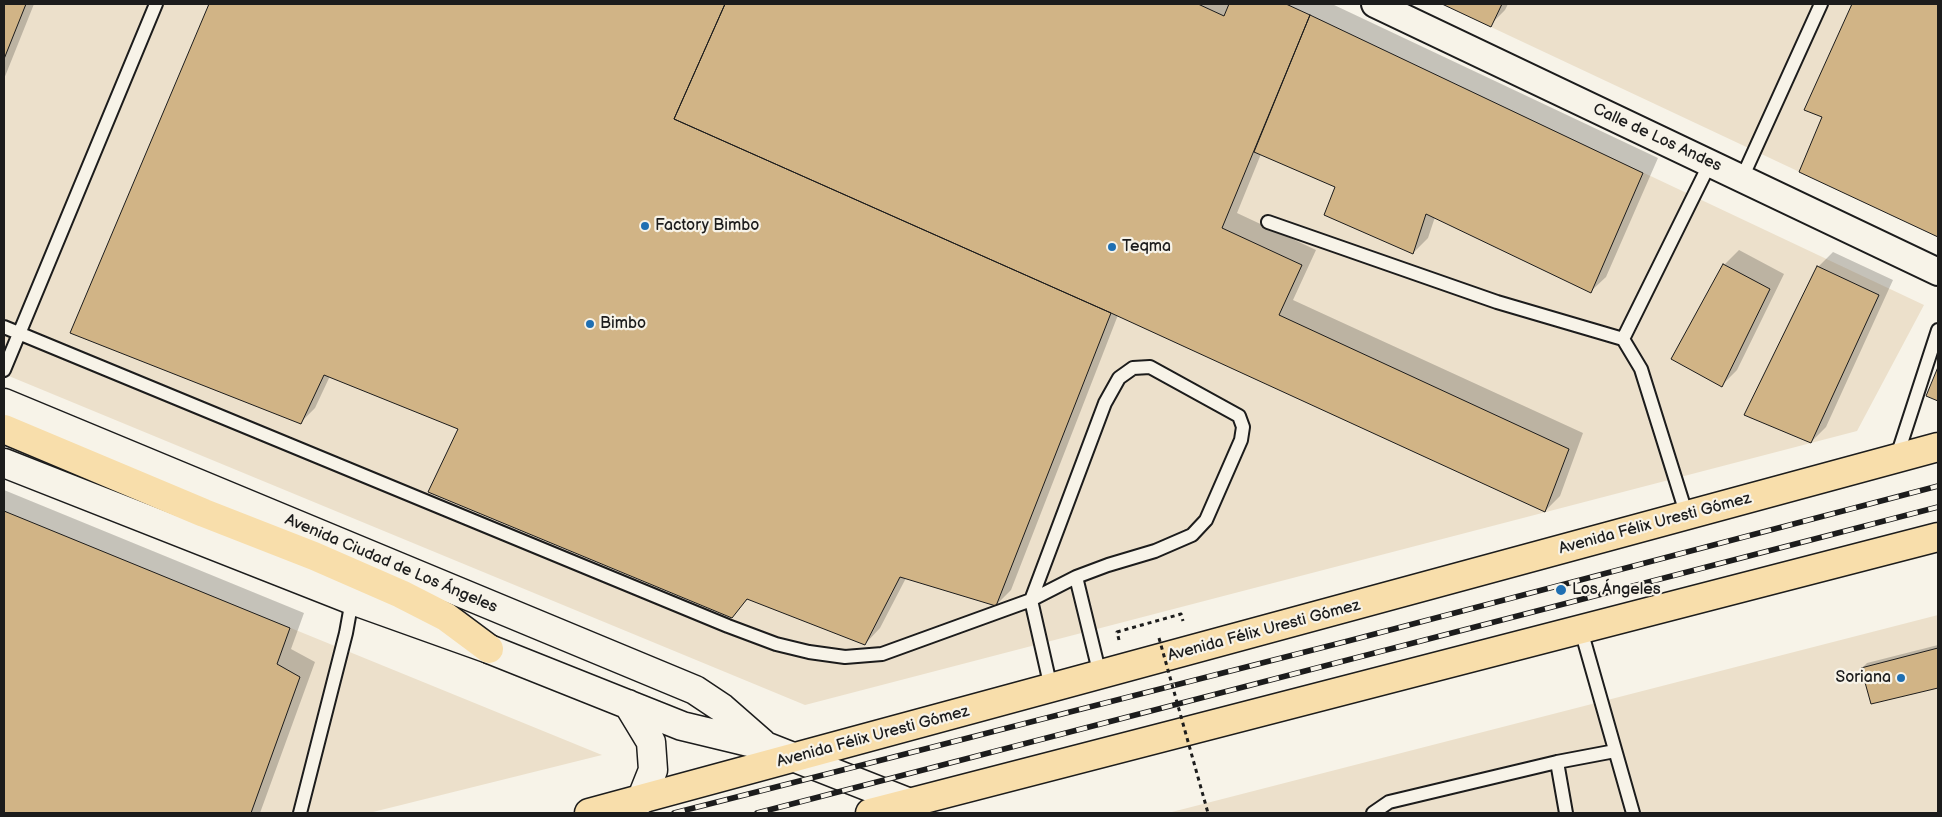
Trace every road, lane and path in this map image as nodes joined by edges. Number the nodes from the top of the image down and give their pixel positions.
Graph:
1 (156, 4) edge
2 (1375, 4) edge
3 (1821, 4) edge
4 (1710, 163) junction
5 (1742, 178) junction
6 (1268, 222) dead end
7 (1938, 272) edge
8 (4, 327) edge
9 (1938, 330) edge
10 (18, 333) junction
11 (1623, 339) junction
12 (4, 370) edge
13 (4, 403) edge
14 (4, 429) edge
15 (1938, 447) edge
16 (1896, 459) junction
17 (4, 463) edge
18 (1687, 516) junction
19 (1938, 537) edge
20 (1076, 577) junction
21 (352, 600) junction
22 (1031, 600) junction
23 (1581, 630) junction
24 (1159, 638) dead end
25 (489, 648) junction
26 (1100, 675) junction
27 (1052, 688) junction
28 (628, 704) junction
29 (766, 746) junction
30 (1615, 751) junction
31 (796, 758) junction
32 (1557, 762) junction
33 (642, 800) junction
34 (910, 804) junction
35 (300, 813) edge
36 (589, 813) edge
37 (870, 813) edge
38 (1208, 813) edge
39 (1372, 813) edge
40 (1566, 813) edge
41 (1632, 813) edge

1 - 10 lane
2 - 4 street, Calle de Los Andes
3 - 5 lane
4 - 5 street, Calle de Los Andes
4 - 11 lane
5 - 7 street, Calle de Los Andes
6 - 11 lane
8 - 10 lane
9 - 16 lane
10 - 12 lane
10 - 22 lane
11 - 18 lane
13 - 29 main road, Avenida Ciudad de Los Ángeles
14 - 25 main road
15 - 16 main road, Avenida Félix Uresti Gómez
16 - 18 main road, Avenida Félix Uresti Gómez
17 - 21 main road, Avenida Ciudad de Los Ángeles
18 - 26 main road, Avenida Félix Uresti Gómez
19 - 23 main road
20 - 22 lane
20 - 22 lane
20 - 26 lane
21 - 25 main road, Avenida Ciudad de Los Ángeles
21 - 35 lane
22 - 27 lane
23 - 30 lane
23 - 34 main road
24 - 38 path, bridge
25 - 28 main road, Avenida Ciudad de Los Ángeles
26 - 27 main road, Avenida Félix Uresti Gómez
27 - 31 main road, Avenida Félix Uresti Gómez
28 - 29 main road, Avenida Ciudad de Los Ángeles
28 - 33 main road
29 - 31 main road, Avenida Ciudad de Los Ángeles
30 - 32 lane
30 - 41 lane
31 - 33 main road, Avenida Félix Uresti Gómez
31 - 34 main road, Avenida Ciudad de Los Ángeles
32 - 39 lane
32 - 40 lane
33 - 36 main road, Avenida Félix Uresti Gómez
34 - 37 main road

